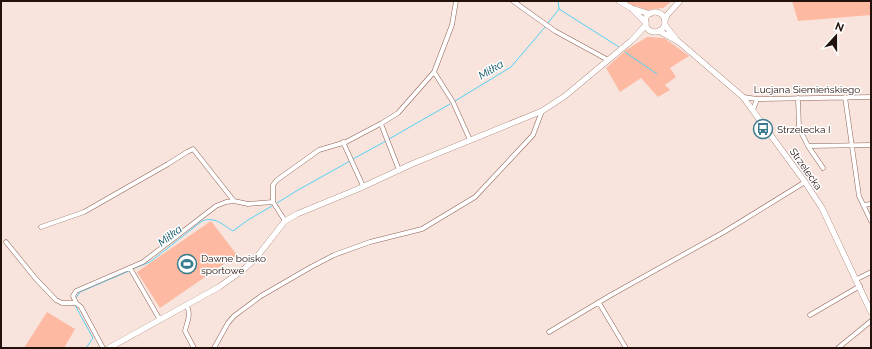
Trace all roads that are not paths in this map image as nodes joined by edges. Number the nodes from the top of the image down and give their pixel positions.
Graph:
1 (456, 1) edge
2 (513, 1) edge
3 (619, 1) edge
4 (679, 2) edge
5 (631, 8) junction
6 (650, 14) junction
7 (660, 14) junction
8 (665, 23) junction
9 (646, 24) junction
10 (651, 31) junction
11 (659, 31) junction
12 (631, 41) junction
13 (679, 42) junction
14 (608, 60) junction
15 (434, 72) junction
16 (743, 97) junction
17 (845, 97) junction
18 (871, 97) edge
19 (798, 98) junction
20 (757, 99) junction
21 (753, 110) junction
22 (542, 111) junction
23 (381, 124) junction
24 (470, 140) junction
25 (343, 142) junction
26 (851, 145) junction
27 (871, 145) edge
28 (808, 146) junction
29 (823, 168) dead end
30 (399, 170) junction
31 (805, 182) junction
32 (363, 186) junction
33 (234, 202) junction
34 (273, 202) junction
35 (871, 204) edge
36 (863, 205) junction
37 (286, 221) junction
38 (871, 221) edge
39 (41, 227) dead end
40 (6, 242) dead end
41 (131, 269) junction
42 (871, 272) edge
43 (857, 279) junction
44 (860, 286) junction
45 (76, 303) junction
46 (599, 303) junction
47 (186, 305) junction
48 (871, 312) edge
49 (810, 315) dead end
50 (160, 320) junction
51 (871, 321) edge
52 (549, 332) dead end
53 (103, 348) edge
54 (109, 348) edge
55 (194, 348) edge
56 (214, 348) edge
57 (626, 348) edge
58 (838, 348) edge

1 - 15 street
2 - 14 street
3 - 5 street
4 - 7 street
4 - 8 street
5 - 6 street
5 - 9 street
6 - 7 street
6 - 9 street
7 - 8 street
8 - 11 street
8 - 13 street, Strzelecka
9 - 10 street
9 - 12 street
10 - 11 street
10 - 12 street
11 - 13 street, Strzelecka
12 - 14 street
13 - 16 street, Strzelecka
14 - 22 street
15 - 23 street
15 - 24 street
16 - 20 street, Lucjana Siemieńskiego
16 - 21 street, Strzelecka
17 - 18 street, Lucjana Siemieńskiego
17 - 19 street, Lucjana Siemieńskiego
17 - 26 street
19 - 20 street, Lucjana Siemieńskiego
19 - 28 street
20 - 21 street
21 - 31 street, Strzelecka
22 - 24 street
22 - 56 street
23 - 25 street
23 - 30 street
24 - 30 street
25 - 32 street
25 - 34 street
26 - 27 street
26 - 28 street
26 - 36 street
28 - 29 street
30 - 32 street
31 - 43 street, Strzelecka
31 - 46 street
32 - 37 street
33 - 34 street
33 - 39 street
33 - 41 street
34 - 37 street
35 - 36 street
36 - 38 street
37 - 47 street
40 - 45 street
41 - 45 street
41 - 50 street
42 - 43 street
43 - 44 street, Strzelecka
44 - 48 street, Strzelecka
44 - 49 street
45 - 53 street
46 - 52 street
46 - 57 street
47 - 50 street
47 - 55 street
50 - 54 street
51 - 58 street

